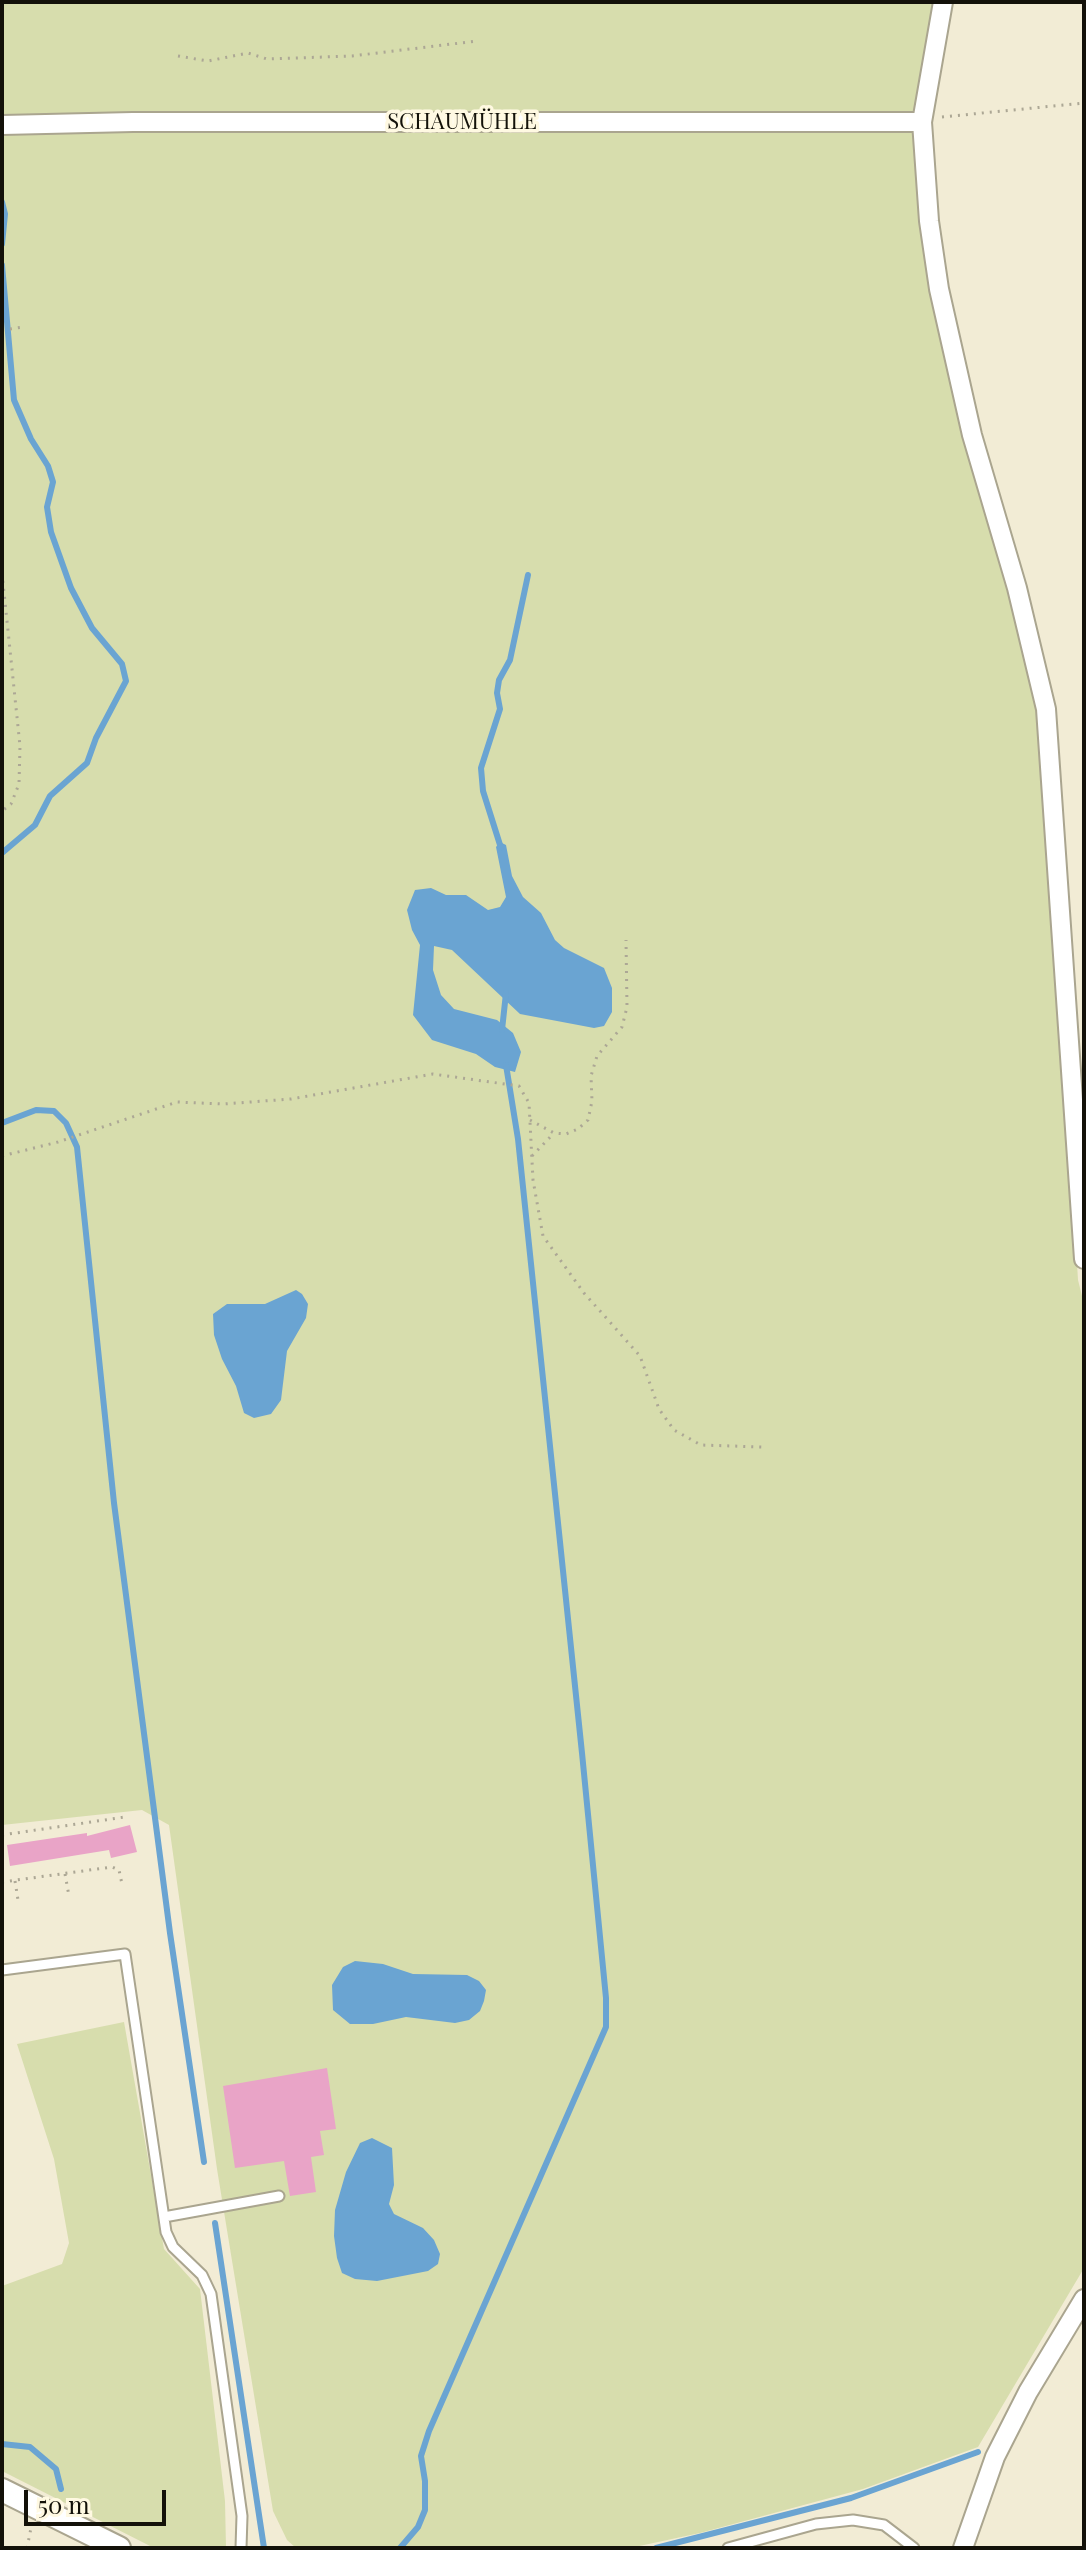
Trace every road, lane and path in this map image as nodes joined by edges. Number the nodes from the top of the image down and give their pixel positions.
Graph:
1 (943, 2) edge
2 (477, 41) dead end
3 (178, 56) dead end
4 (1084, 103) edge
5 (922, 122) junction
6 (2, 125) edge
7 (24, 327) dead end
8 (2, 330) edge
9 (2, 573) edge
10 (2, 811) edge
11 (626, 940) dead end
12 (530, 1120) junction
13 (554, 1133) junction
14 (2, 1156) edge
15 (532, 1156) junction
16 (1084, 1259) edge
17 (762, 1447) dead end
18 (125, 1817) dead end
19 (2, 1835) edge
20 (65, 1874) junction
21 (15, 1881) junction
22 (2, 1882) edge
23 (122, 1884) dead end
24 (69, 1896) dead end
25 (18, 1900) dead end
26 (2, 1970) edge
27 (279, 2196) dead end
28 (164, 2217) junction
29 (1084, 2299) edge
30 (2, 2490) edge
31 (31, 2528) dead end
32 (27, 2548) edge
33 (119, 2548) edge
34 (241, 2548) edge
35 (728, 2548) edge
36 (914, 2548) edge
37 (963, 2548) edge

1 - 5 street
2 - 3 path
4 - 5 path
5 - 6 street, SCHAUMÜHLE
5 - 16 street
7 - 8 path
9 - 10 path
11 - 13 path
12 - 13 path
12 - 14 path
12 - 15 path
13 - 15 path
15 - 17 path
18 - 19 path
20 - 21 path
20 - 23 path
20 - 24 path
21 - 22 path
21 - 25 path
26 - 28 lane
27 - 28 lane
28 - 34 lane
29 - 37 street
30 - 33 street
31 - 32 path
35 - 36 lane

